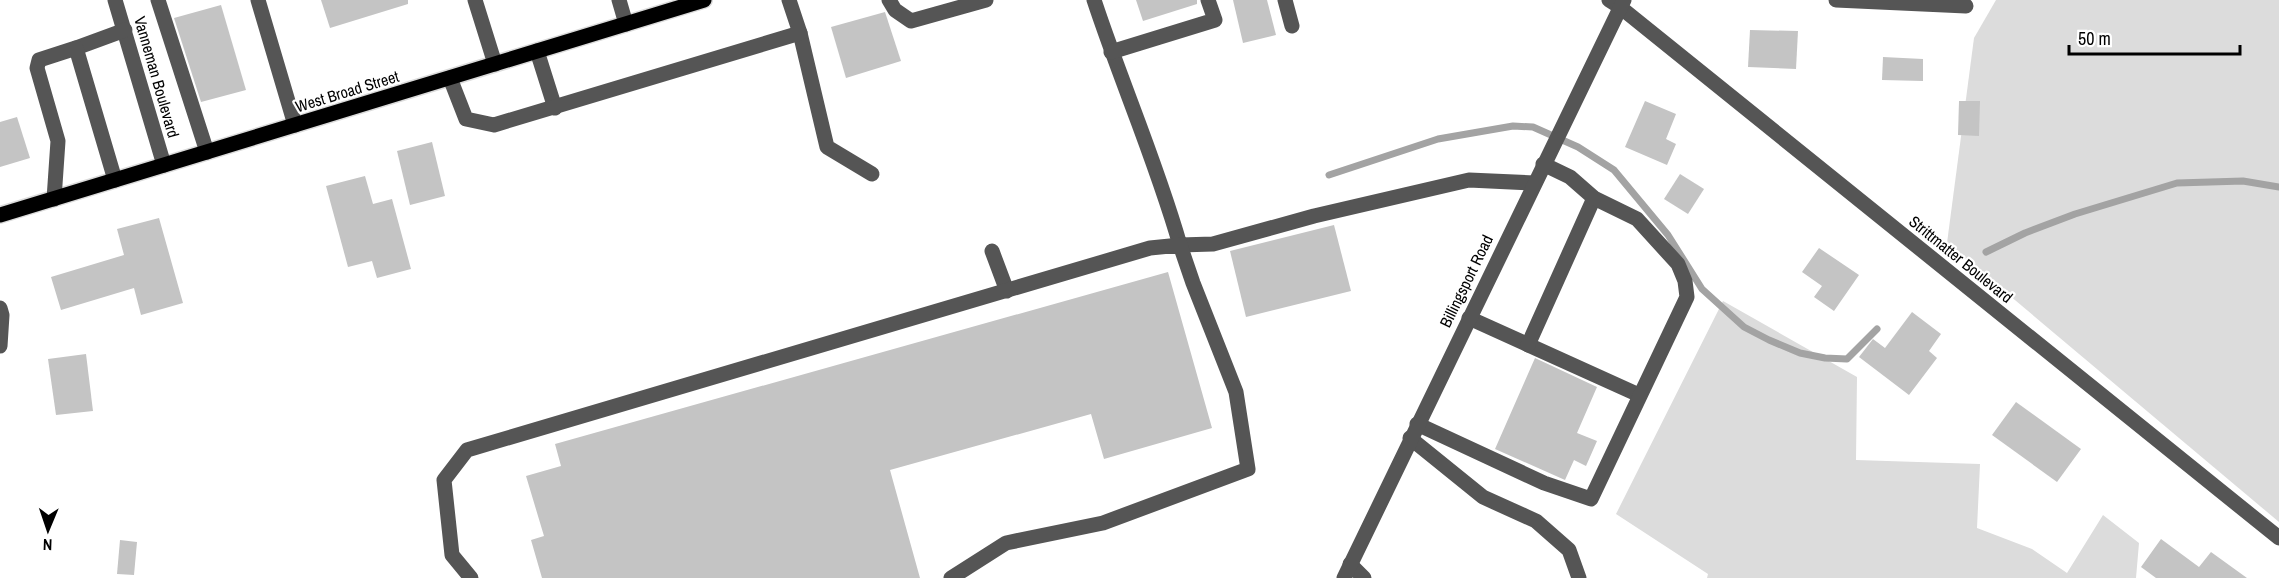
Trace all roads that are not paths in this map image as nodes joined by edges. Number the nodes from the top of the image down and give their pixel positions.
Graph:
1 (116, 0) edge
2 (158, 0) edge
3 (258, 0) edge
4 (475, 0) edge
5 (619, 0) edge
6 (704, 0) edge
7 (789, 0) edge
8 (889, 0) edge
9 (986, 0) edge
10 (1094, 0) edge
11 (1208, 0) edge
12 (1285, 0) edge
13 (1836, 0) edge
14 (1618, 2) edge
15 (1966, 6) dead end
16 (626, 24) junction
17 (1292, 26) dead end
18 (125, 30) junction
19 (800, 33) junction
20 (76, 48) junction
21 (537, 51) junction
22 (1111, 52) junction
23 (495, 64) junction
24 (450, 78) junction
25 (555, 108) junction
26 (295, 125) junction
27 (207, 152) junction
28 (1546, 157) junction
29 (164, 165) junction
30 (872, 174) dead end
31 (115, 180) junction
32 (1534, 183) junction
33 (1594, 198) junction
34 (54, 199) junction
35 (0, 215) edge
36 (1180, 245) junction
37 (992, 251) dead end
38 (1006, 291) junction
39 (0, 308) edge
40 (1469, 318) junction
41 (1528, 345) junction
42 (0, 346) edge
43 (1639, 395) junction
44 (1417, 424) junction
45 (1410, 438) junction
46 (2279, 538) edge
47 (1350, 564) junction
48 (471, 578) edge
49 (951, 578) edge
50 (1344, 578) edge
51 (1364, 578) edge
52 (1579, 578) edge

1 - 18 street, Vanneman Boulevard
2 - 27 street
3 - 26 street
4 - 23 street
5 - 16 street
6 - 16 main road, West Broad Street
7 - 19 street
8 - 9 street
10 - 22 street
11 - 22 street
12 - 17 street
13 - 15 street
14 - 28 street, Billingsport Road
14 - 46 street, Strittmatter Boulevard
16 - 21 main road, West Broad Street
18 - 20 street
18 - 29 street, Vanneman Boulevard
19 - 25 street
19 - 30 street
20 - 31 street
20 - 34 street
21 - 23 main road, West Broad Street
21 - 25 street
22 - 36 street
23 - 24 main road, West Broad Street
24 - 25 street
24 - 26 main road, West Broad Street
26 - 27 main road, West Broad Street
27 - 29 main road, West Broad Street
28 - 32 street, Billingsport Road
28 - 33 street
29 - 31 main road, West Broad Street
31 - 34 main road, West Broad Street
32 - 36 street
32 - 40 street, Billingsport Road
33 - 41 street
33 - 43 street
34 - 35 main road, West Broad Street
36 - 38 street
36 - 49 street
37 - 38 street
38 - 48 street
39 - 42 street
40 - 41 street
40 - 44 street, Billingsport Road
41 - 43 street
43 - 44 street
44 - 45 street, Billingsport Road
45 - 47 street, Billingsport Road
45 - 52 street
47 - 50 street, Billingsport Road
47 - 51 street

